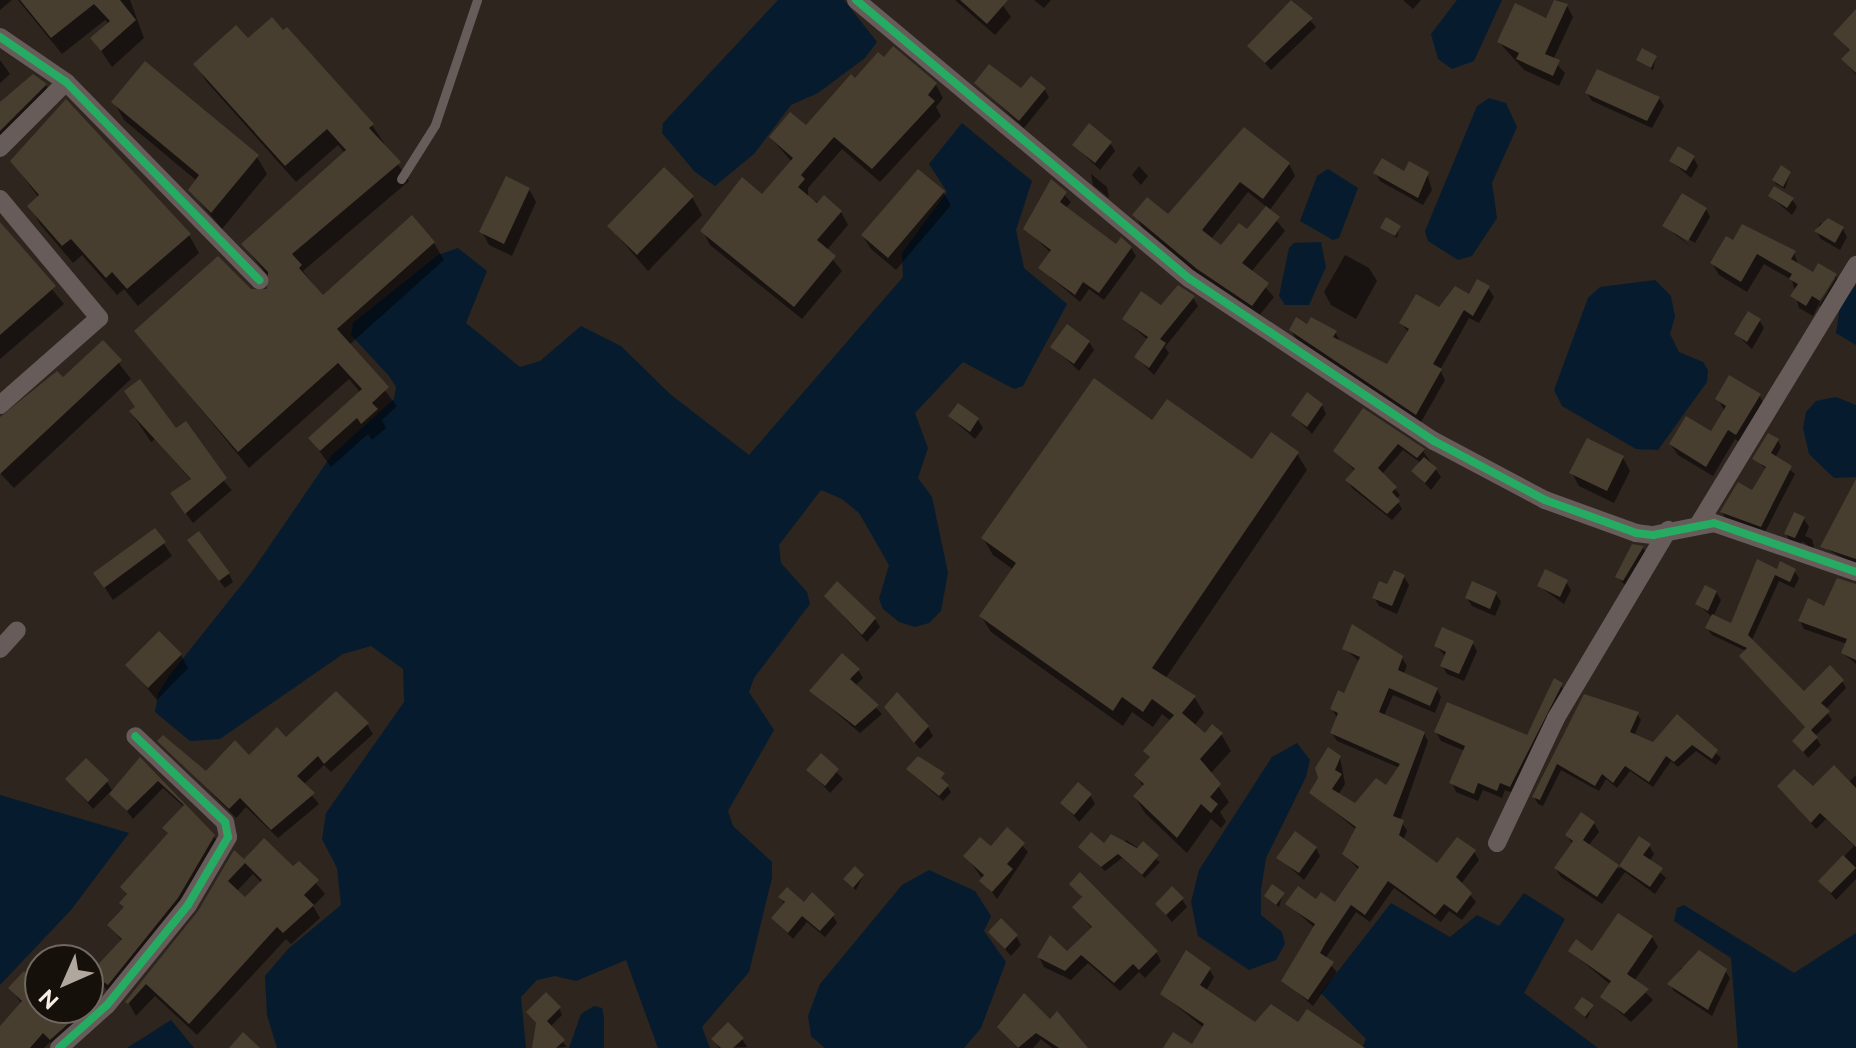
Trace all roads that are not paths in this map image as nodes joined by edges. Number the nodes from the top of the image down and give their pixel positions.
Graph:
1 (477, 0) edge
2 (856, 0) edge
3 (0, 37) edge
4 (66, 82) junction
5 (0, 148) edge
6 (401, 179) dead end
7 (0, 199) edge
8 (1856, 265) edge
9 (259, 280) dead end
10 (0, 405) edge
11 (1700, 522) junction
12 (1668, 530) junction
13 (1856, 572) edge
14 (17, 630) dead end
15 (0, 649) edge
16 (135, 736) dead end
17 (1497, 843) dead end
18 (59, 1048) edge

1 - 6 lane
2 - 12 street
3 - 4 street
4 - 5 street
4 - 9 street
7 - 10 street
8 - 11 street
11 - 12 street
11 - 13 street
12 - 17 street
14 - 15 street
16 - 18 street

